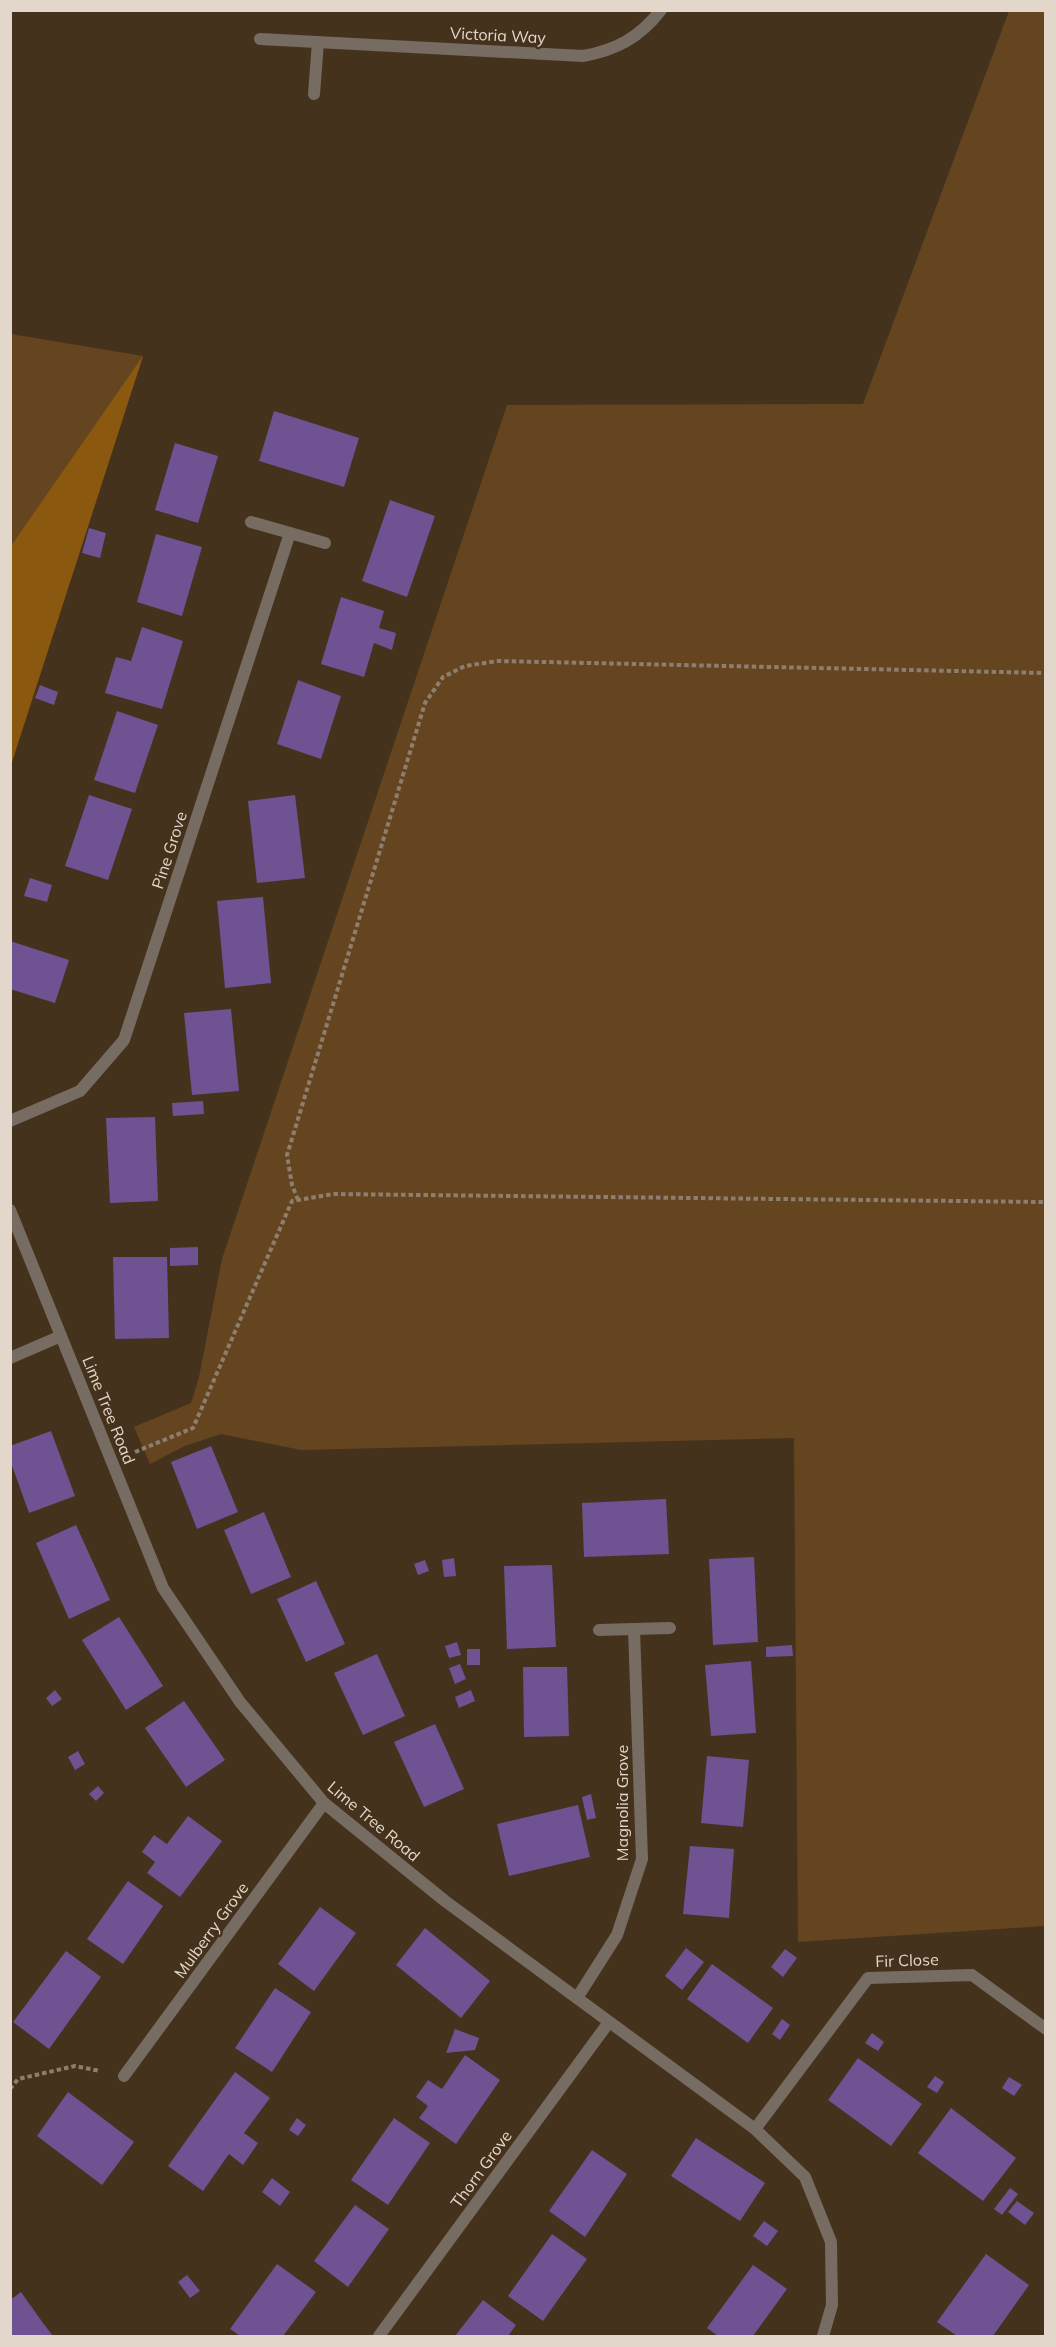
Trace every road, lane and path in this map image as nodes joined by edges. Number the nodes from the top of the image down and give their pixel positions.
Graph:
1 (661, 10) edge
2 (260, 39) dead end
3 (318, 42) junction
4 (314, 94) dead end
5 (251, 522) dead end
6 (290, 533) junction
7 (325, 543) dead end
8 (1046, 673) edge
9 (10, 1121) edge
10 (298, 1200) junction
11 (1046, 1202) edge
12 (10, 1210) edge
13 (61, 1336) junction
14 (10, 1358) edge
15 (112, 1461) junction
16 (670, 1628) dead end
17 (634, 1629) junction
18 (599, 1630) dead end
19 (324, 1803) junction
20 (577, 1998) junction
21 (609, 2022) junction
22 (1046, 2029) edge
23 (124, 2076) joint
24 (10, 2088) edge
25 (755, 2129) junction
26 (379, 2337) edge
27 (823, 2337) edge

1 - 3 street, Victoria Way
2 - 3 street, Victoria Way
3 - 4 street
5 - 6 street
6 - 7 street
6 - 9 street, Pine Grove
8 - 10 path
10 - 11 path
10 - 15 path
12 - 13 street, Lime Tree Road
13 - 14 street
13 - 15 street, Lime Tree Road
15 - 19 street, Lime Tree Road
16 - 17 street
17 - 18 street
17 - 20 street, Magnolia Grove
19 - 20 street, Lime Tree Road
19 - 23 street, Mulberry Grove
20 - 21 street, Lime Tree Road
21 - 25 street, Lime Tree Road
21 - 26 street, Thorn Grove
22 - 25 street, Fir Close
23 - 24 path
25 - 27 street, Lime Tree Road

